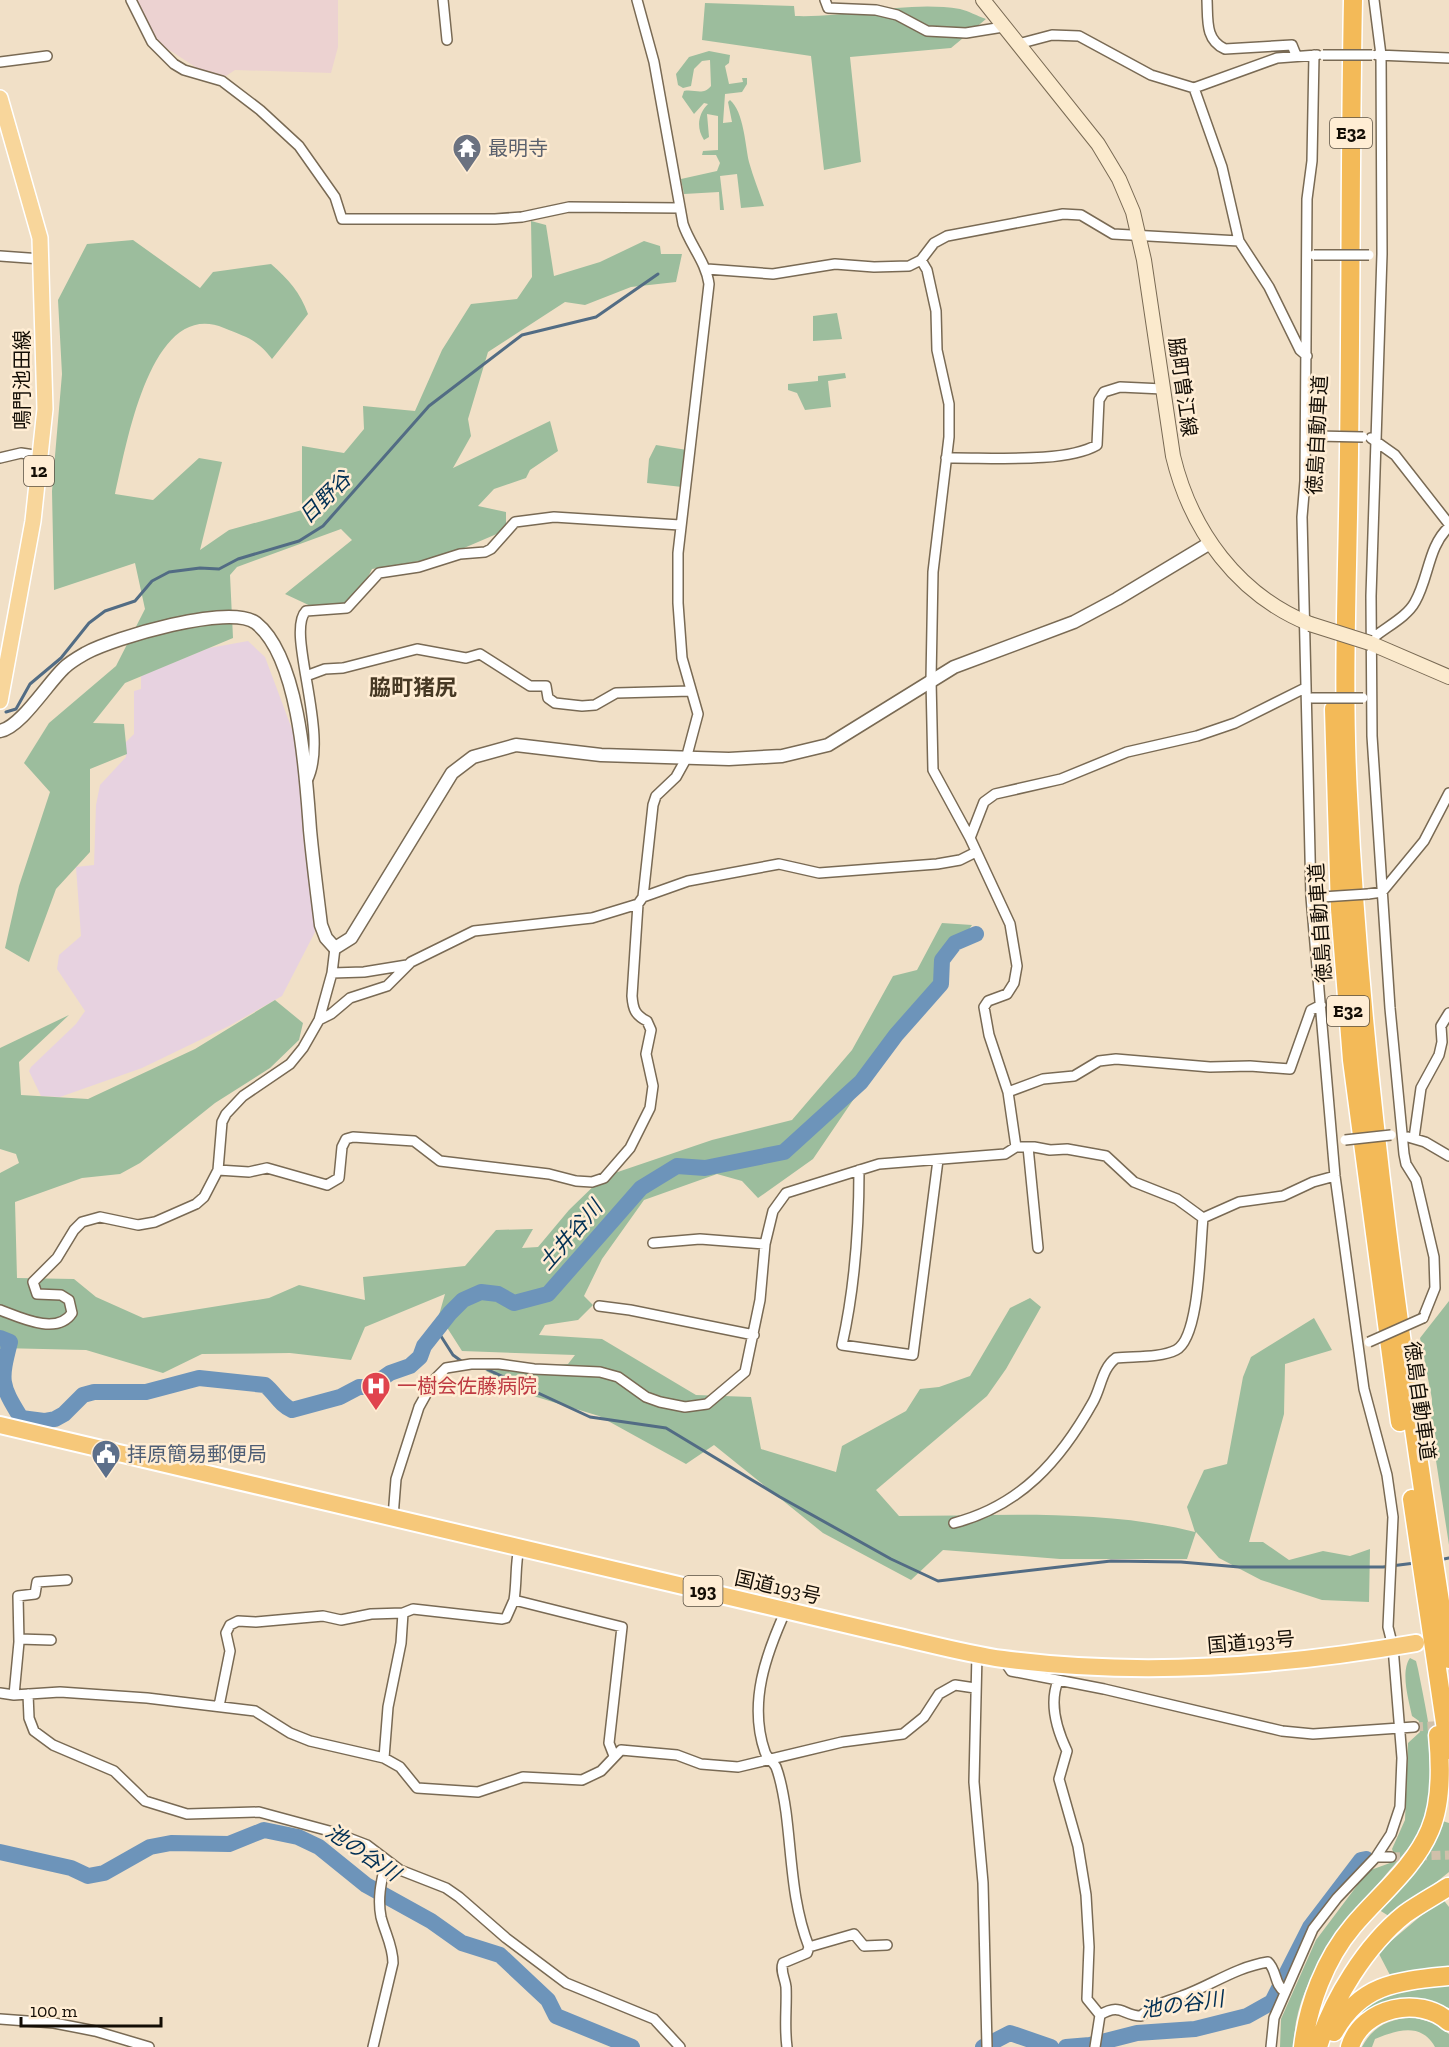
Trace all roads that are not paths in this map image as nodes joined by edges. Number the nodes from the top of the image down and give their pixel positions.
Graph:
1 (130, 0) edge
2 (443, 0) edge
3 (637, 0) edge
4 (825, 0) edge
5 (983, 0) edge
6 (1207, 0) edge
7 (1353, 0) edge
8 (1374, 0) edge
9 (1003, 27) junction
10 (447, 40) dead end
11 (1018, 44) junction
12 (1296, 55) junction
13 (1318, 55) junction
14 (1376, 55) junction
15 (47, 56) dead end
16 (1449, 58) edge
17 (0, 62) edge
18 (1194, 88) junction
19 (0, 98) edge
20 (680, 208) junction
21 (1140, 235) junction
22 (1239, 241) junction
23 (1382, 254) junction
24 (1311, 255) junction
25 (0, 256) edge
26 (42, 259) junction
27 (921, 260) junction
28 (1349, 266) junction
29 (707, 269) junction
30 (1307, 356) junction
31 (1163, 389) junction
32 (1304, 437) junction
33 (1375, 438) junction
34 (41, 456) junction
35 (0, 458) edge
36 (946, 458) junction
37 (680, 525) junction
38 (1449, 525) edge
39 (1210, 543) junction
40 (1307, 622) junction
41 (1372, 642) junction
42 (306, 676) junction
43 (1449, 677) edge
44 (931, 680) junction
45 (1305, 688) junction
46 (691, 691) junction
47 (1368, 697) junction
48 (1309, 699) junction
49 (0, 701) edge
50 (0, 731) edge
51 (686, 759) junction
52 (307, 781) junction
53 (1449, 793) edge
54 (970, 838) junction
55 (976, 852) junction
56 (1382, 892) junction
57 (1311, 897) junction
58 (641, 900) junction
59 (335, 948) junction
60 (407, 965) junction
61 (332, 973) junction
62 (1321, 1005) junction
63 (1449, 1013) edge
64 (318, 1020) junction
65 (1008, 1092) junction
66 (1402, 1135) junction
67 (1414, 1138) junction
68 (1332, 1141) junction
69 (1016, 1147) junction
70 (1028, 1147) junction
71 (1449, 1156) edge
72 (938, 1160) junction
73 (218, 1170) junction
74 (859, 1170) junction
75 (1335, 1176) junction
76 (1203, 1218) junction
77 (653, 1243) dead end
78 (765, 1244) junction
79 (1038, 1248) dead end
80 (599, 1306) dead end
81 (0, 1310) edge
82 (754, 1335) junction
83 (1358, 1346) junction
84 (0, 1425) edge
85 (1419, 1464) junction
86 (393, 1517) junction
87 (954, 1523) dead end
88 (519, 1548) junction
89 (1422, 1573) junction
90 (67, 1580) dead end
91 (1449, 1599) edge
92 (514, 1600) junction
93 (786, 1610) junction
94 (403, 1613) junction
95 (19, 1639) junction
96 (51, 1640) dead end
97 (1416, 1643) dead end
98 (1393, 1647) junction
99 (977, 1654) junction
100 (1003, 1659) junction
101 (1449, 1659) edge
102 (1058, 1681) junction
103 (975, 1688) junction
104 (0, 1693) edge
105 (28, 1694) junction
106 (14, 1695) junction
107 (219, 1706) junction
108 (1414, 1727) tunnel mouth
109 (1400, 1728) junction
110 (1449, 1750) edge
111 (614, 1756) junction
112 (384, 1758) junction
113 (769, 1758) junction
114 (1376, 1857) junction
115 (1391, 1857) tunnel mouth
116 (386, 1860) junction
117 (1448, 1887) edge
118 (887, 1945) dead end
119 (809, 1947) junction
120 (1449, 1976) edge
121 (1281, 1989) junction
122 (1100, 2015) junction
123 (0, 2019) edge
124 (1449, 2022) edge
125 (987, 2045) edge
126 (1095, 2045) edge
127 (149, 2047) edge
128 (373, 2047) edge
129 (680, 2047) edge
130 (787, 2047) edge
131 (1271, 2047) edge
132 (1303, 2047) edge
133 (1318, 2047) edge
134 (1329, 2047) edge
135 (1350, 2047) edge

1 - 20 street
2 - 10 street
3 - 20 street
4 - 9 street
5 - 9 main road, 脇町曽江線
6 - 12 street
7 - 28 highway, 徳島自動車道 / E32
8 - 14 street
9 - 11 main road, 脇町曽江線
11 - 18 street
11 - 21 main road, 脇町曽江線
12 - 13 street
12 - 18 street
13 - 14 street, bridge
13 - 24 street
14 - 16 street
14 - 23 street
15 - 17 street
18 - 22 street
19 - 26 main road, 鳴門池田線 / 12
20 - 29 street
21 - 22 street
21 - 27 street
21 - 31 main road, 脇町曽江線
22 - 30 street
23 - 24 street, bridge
23 - 33 street
24 - 30 street
25 - 26 street
26 - 34 main road, 鳴門池田線 / 12
27 - 29 street
27 - 36 street
28 - 85 highway, 徳島自動車道 / E32
28 - 89 highway, 徳島自動車道 / E32
29 - 37 street
30 - 32 street
31 - 36 street
31 - 39 main road, 脇町曽江線
32 - 33 street, bridge
32 - 40 street
33 - 38 street
33 - 41 street
34 - 35 street
34 - 49 main road, 鳴門池田線 / 12
36 - 44 street
37 - 42 street
37 - 46 street
38 - 41 street
39 - 40 main road, 脇町曽江線
39 - 44 street
40 - 41 main road, 脇町曽江線, bridge
40 - 45 street
41 - 43 main road, 脇町曽江線
41 - 47 street
42 - 46 street
42 - 52 street
44 - 51 street
44 - 54 street
45 - 48 street
45 - 54 street
46 - 51 street
47 - 48 street, bridge
47 - 56 street
48 - 57 street
50 - 52 street
51 - 58 street
51 - 59 street
52 - 59 street
53 - 56 street
54 - 55 street
55 - 58 street
55 - 65 street
56 - 57 street, bridge
56 - 66 street
57 - 62 street
58 - 60 street
58 - 73 street
59 - 61 street
60 - 61 street
60 - 64 street
61 - 64 street
62 - 65 street
62 - 68 street
63 - 67 street
64 - 73 street
65 - 69 street
66 - 67 street
66 - 68 street, bridge
66 - 83 street, bridge
67 - 71 street
68 - 75 street
69 - 70 street
69 - 72 street
70 - 76 street
70 - 79 street
72 - 74 street
72 - 74 street
73 - 81 street
74 - 78 street
75 - 76 street
75 - 83 street
76 - 87 street
77 - 78 street
78 - 82 street
80 - 82 street
82 - 86 street
83 - 98 street
84 - 86 highway, 国道193号 / 193
85 - 91 highway
85 - 101 highway, 徳島自動車道 / E32
86 - 88 highway, 国道193号 / 193
88 - 92 street
88 - 93 highway, 国道193号 / 193
89 - 110 highway, 徳島自動車道 / E32
89 - 132 highway
90 - 95 street
92 - 94 street
92 - 111 street
93 - 99 highway, 国道193号 / 193
93 - 113 street
94 - 107 street
94 - 112 street
95 - 96 street
95 - 106 street
97 - 98 highway, 国道193号 / 193
98 - 100 highway, 国道193号 / 193
98 - 109 street
99 - 100 highway, 国道193号 / 193
99 - 103 street
100 - 102 street
102 - 109 street
102 - 122 street
103 - 113 street
103 - 125 street
104 - 106 street
105 - 106 street
105 - 107 street
105 - 116 street
107 - 112 street
108 - 109 street
109 - 114 street
111 - 112 street
111 - 113 street
113 - 119 street
114 - 115 street
114 - 121 street
116 - 128 street
116 - 129 street
117 - 133 highway
118 - 119 street
119 - 130 street
120 - 134 highway
121 - 122 street
121 - 131 street
122 - 126 street
123 - 127 street
124 - 135 highway

